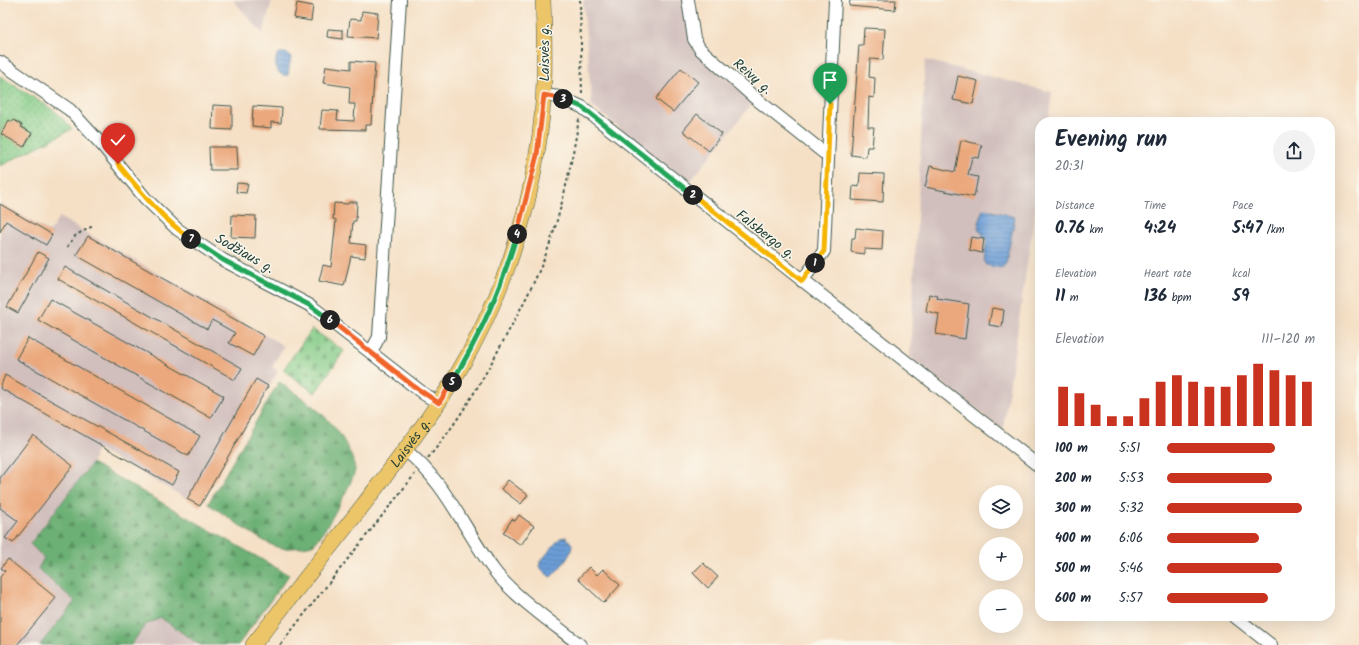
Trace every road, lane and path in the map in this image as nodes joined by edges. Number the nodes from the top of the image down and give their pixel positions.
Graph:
1 (400, 0) edge
2 (543, 0) edge
3 (688, 0) edge
4 (834, 0) edge
5 (0, 62) edge
6 (544, 95) junction
7 (828, 156) junction
8 (93, 226) dead end
9 (67, 247) dead end
10 (802, 281) junction
11 (371, 352) junction
12 (439, 403) junction
13 (405, 450) junction
14 (1035, 463) edge
15 (1240, 621) edge
16 (253, 645) edge
17 (580, 645) edge
18 (1271, 645) edge

1 - 11 street
2 - 6 main road, Laisvės g.
3 - 7 street, Reivų g.
4 - 7 street
5 - 11 street, Sodžiaus g.
6 - 10 street, Falsbergo g.
6 - 12 main road, Laisvės g.
7 - 10 street
8 - 9 path
10 - 14 street, Falsbergo g.
11 - 12 street, Sodžiaus g.
12 - 13 main road, Laisvės g.
13 - 16 main road, Laisvės g.
13 - 17 street
15 - 18 street

